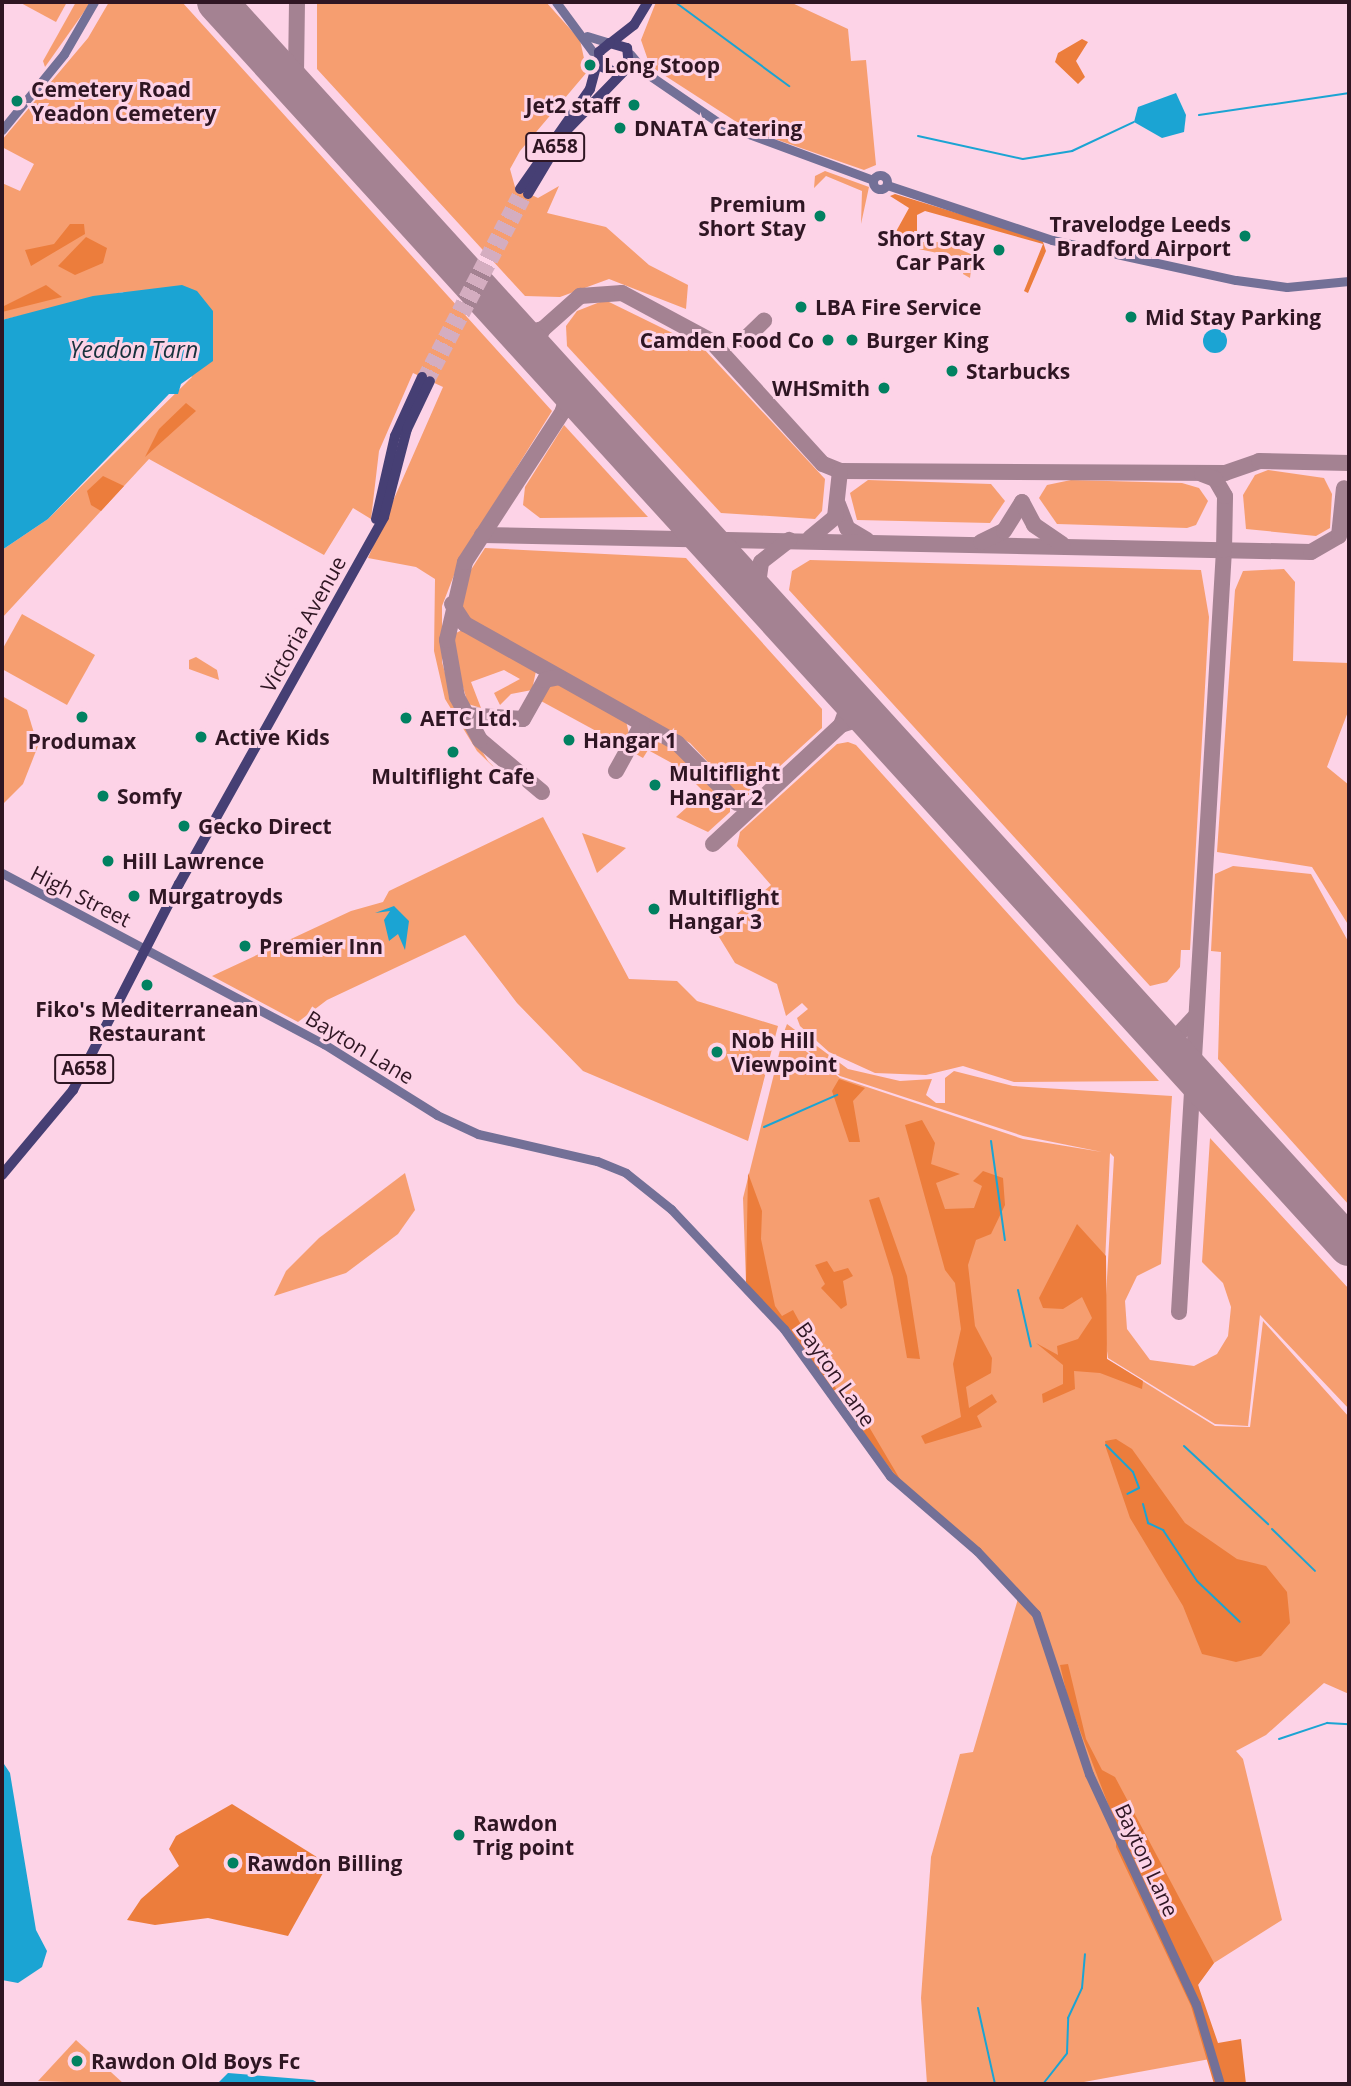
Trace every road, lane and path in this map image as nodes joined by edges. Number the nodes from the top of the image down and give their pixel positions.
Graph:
1 (94, 2) edge
2 (556, 2) edge
3 (648, 3) edge
4 (634, 25) junction
5 (587, 36) junction
6 (611, 42) junction
7 (630, 53) junction
8 (598, 60) junction
9 (620, 74) junction
10 (563, 128) junction
11 (2, 130) edge
12 (524, 192) tunnel mouth
13 (1349, 281) edge
14 (426, 379) tunnel mouth
15 (2, 873) edge
16 (145, 948) junction
17 (2, 1175) edge
18 (1220, 2084) edge

1 - 11 street
2 - 5 street
3 - 4 highway
4 - 6 highway
4 - 7 highway
5 - 6 street
5 - 8 street
6 - 7 highway
6 - 8 highway
7 - 9 highway
7 - 13 street
8 - 9 highway
8 - 10 highway, A658
9 - 10 highway, A658
10 - 12 highway, A658
14 - 16 highway, Victoria Avenue / A658
15 - 16 street, High Street
16 - 17 highway, A658
16 - 18 street, Bayton Lane

